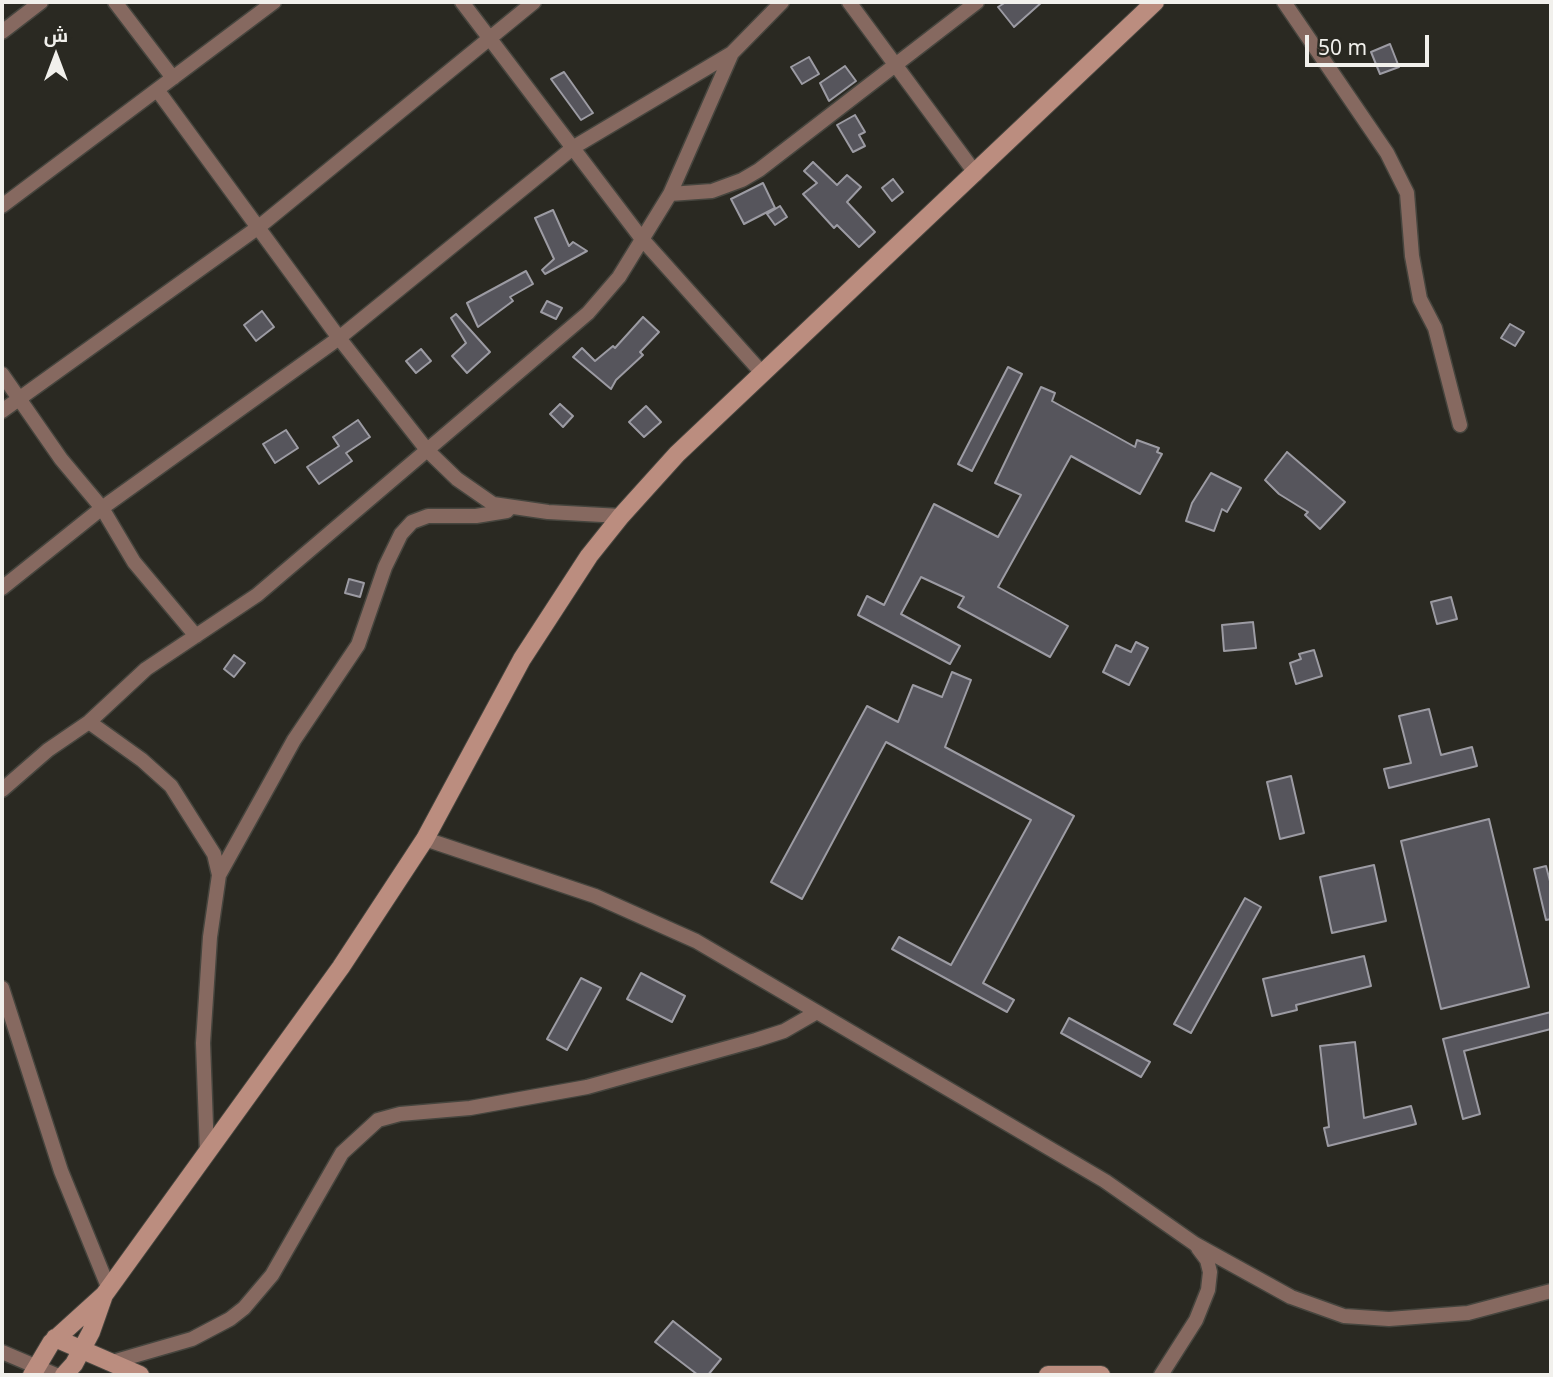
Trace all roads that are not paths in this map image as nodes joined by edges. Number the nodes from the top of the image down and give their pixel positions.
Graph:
1 (41, 2) edge
2 (115, 2) edge
3 (274, 2) edge
4 (462, 2) edge
5 (534, 2) edge
6 (782, 2) edge
7 (849, 2) edge
8 (976, 2) edge
9 (1155, 2) edge
10 (1284, 2) edge
11 (2, 32) edge
12 (490, 36) junction
13 (732, 53) junction
14 (894, 63) junction
15 (173, 78) junction
16 (158, 91) junction
17 (574, 147) junction
18 (976, 174) junction
19 (670, 194) junction
20 (2, 206) edge
21 (260, 226) junction
22 (642, 239) junction
23 (339, 338) junction
24 (2, 374) edge
25 (763, 374) junction
26 (19, 398) junction
27 (2, 411) edge
28 (1460, 425) dead end
29 (427, 450) junction
30 (102, 508) junction
31 (519, 510) junction
32 (621, 516) junction
33 (2, 588) edge
34 (196, 636) junction
35 (89, 722) junction
36 (2, 790) edge
37 (425, 839) junction
38 (219, 875) junction
39 (2, 988) edge
40 (817, 1012) junction
41 (207, 1153) junction
42 (1195, 1244) junction
43 (1551, 1290) edge
44 (107, 1292) junction
45 (55, 1338) junction
46 (81, 1350) junction
47 (2, 1352) edge
48 (110, 1363) junction
49 (34, 1370) edge
50 (56, 1375) edge
51 (64, 1375) edge
52 (140, 1375) edge
53 (1048, 1375) edge
54 (1101, 1375) edge
55 (1161, 1375) edge

1 - 11 street
2 - 15 street
3 - 15 street
4 - 12 street
5 - 12 street
6 - 13 street
7 - 14 street
8 - 14 street
9 - 18 main road
10 - 28 street
12 - 17 street
12 - 21 street
13 - 17 street
13 - 19 street
14 - 18 street
14 - 19 street
15 - 16 street
16 - 20 street
16 - 21 street
17 - 22 street
17 - 23 street
18 - 25 main road
19 - 22 street
21 - 23 street
21 - 26 street
22 - 25 street
22 - 29 street
23 - 29 street
23 - 30 street
24 - 26 street
25 - 32 main road
26 - 27 street
26 - 30 street
29 - 31 street
29 - 34 street
30 - 33 street
30 - 34 street
31 - 32 street
31 - 38 street
32 - 37 main road
34 - 35 street
35 - 36 street
35 - 38 street
37 - 40 street
37 - 41 main road
38 - 41 street
39 - 44 street
40 - 42 street
40 - 48 street
41 - 44 main road
42 - 43 street
42 - 55 street
44 - 45 main road
44 - 46 main road
45 - 46 main road
45 - 49 main road
46 - 48 main road
46 - 51 main road
47 - 49 street
48 - 52 main road
49 - 50 street
53 - 54 main road

